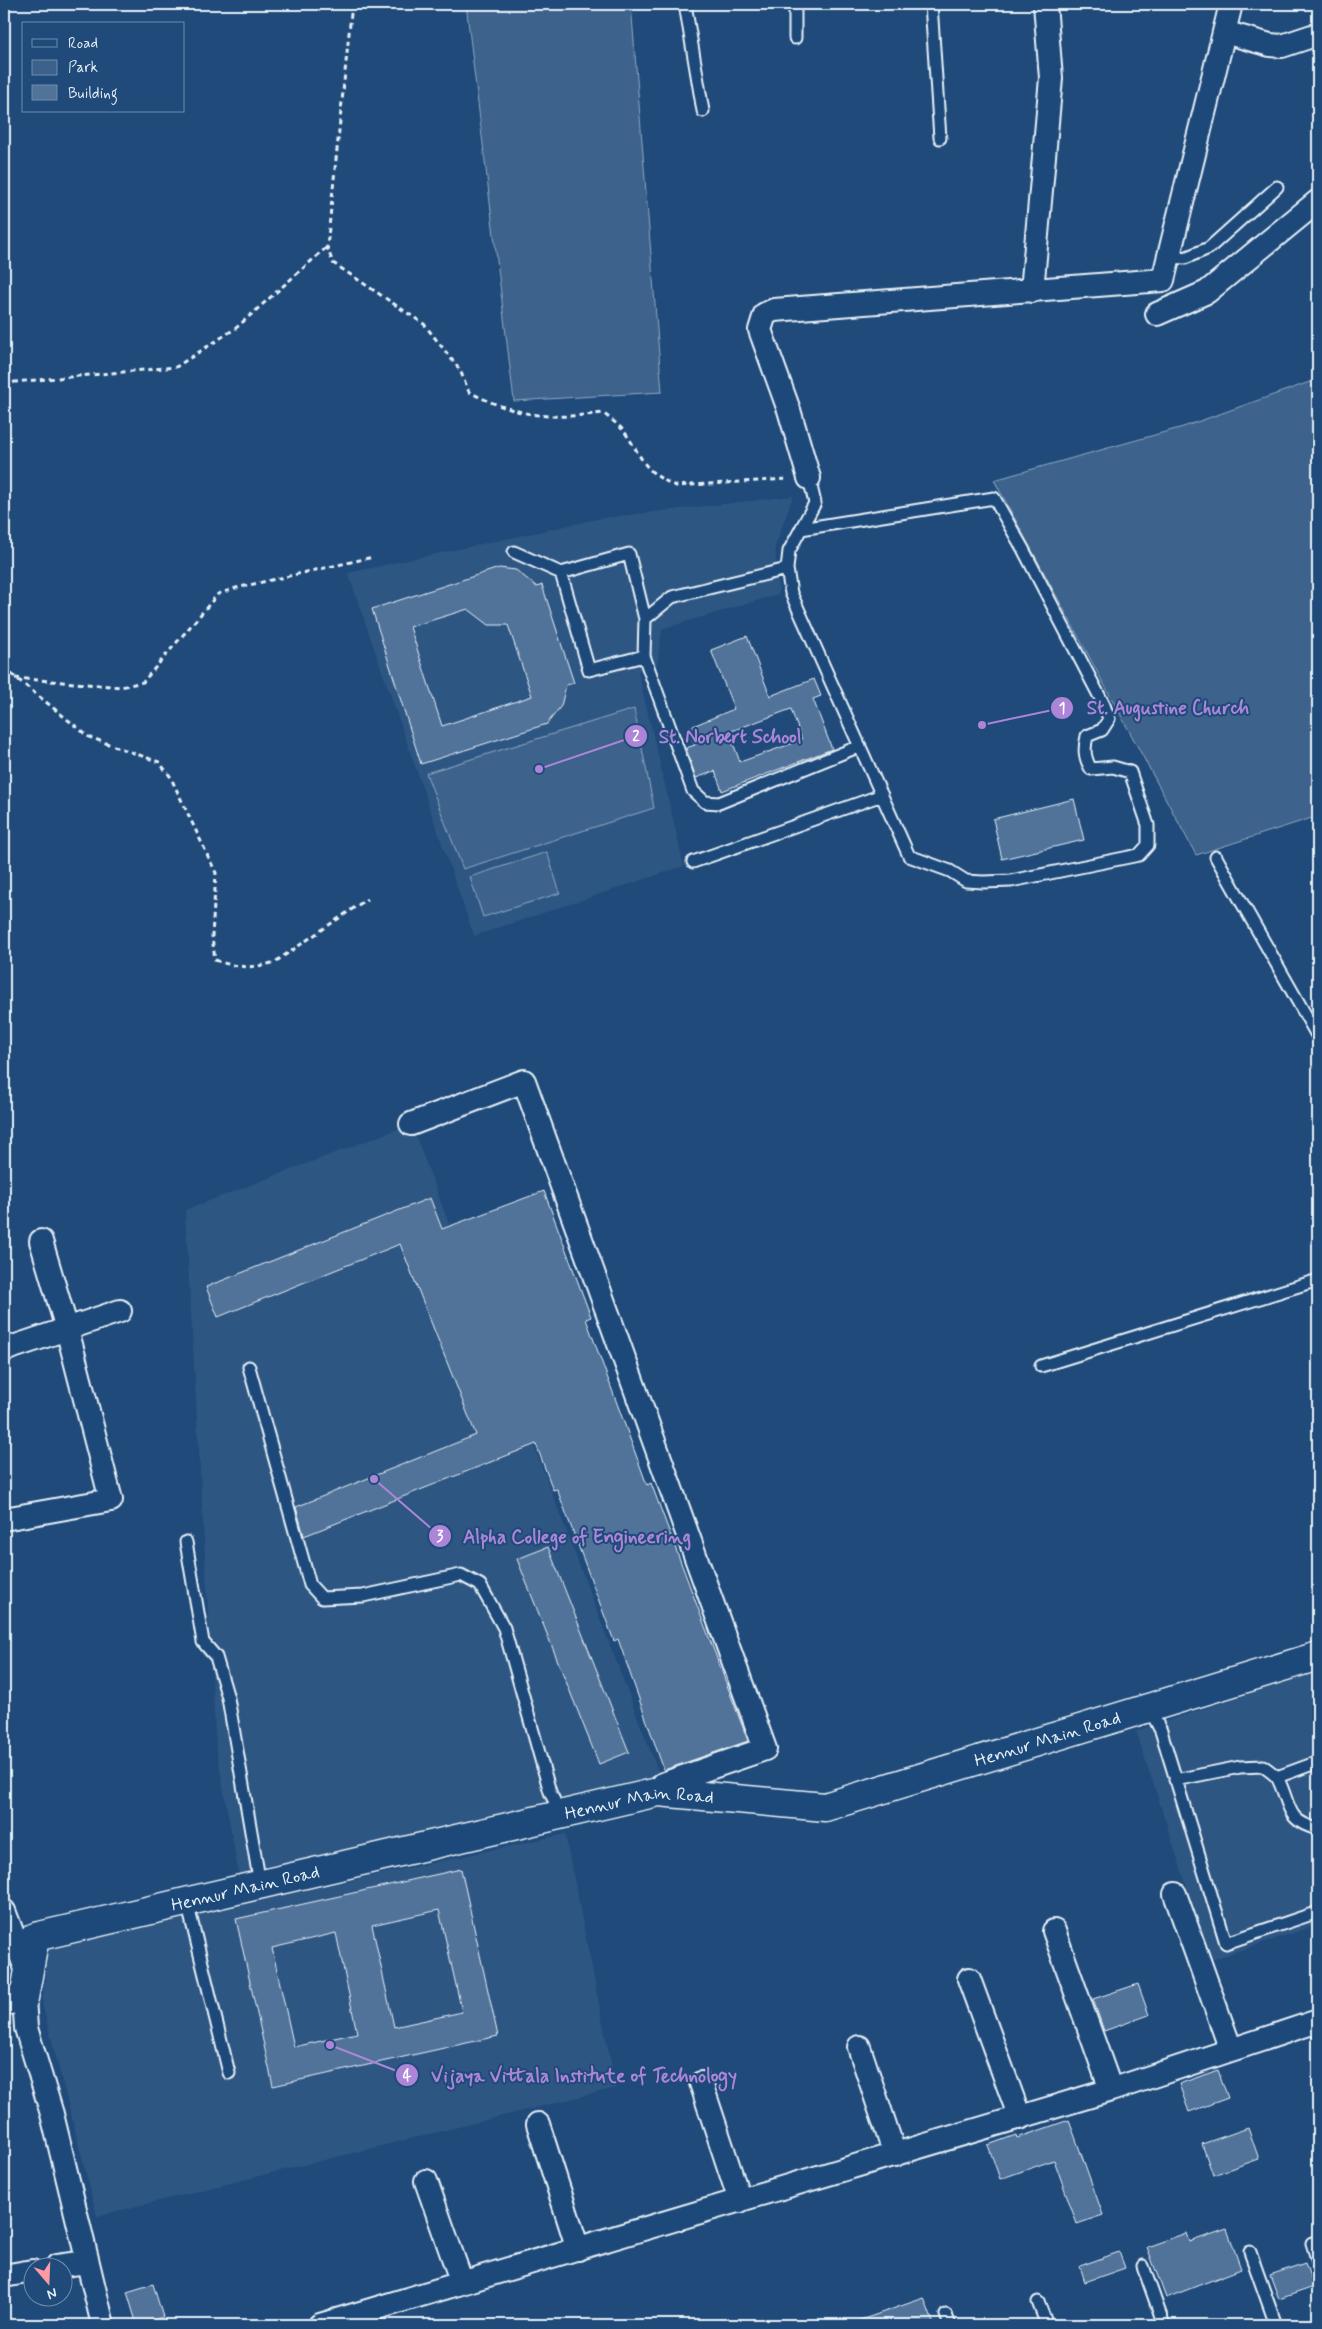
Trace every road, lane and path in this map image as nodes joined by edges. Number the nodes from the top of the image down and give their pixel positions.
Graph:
1 (352, 4) edge
2 (685, 4) edge
3 (795, 4) edge
4 (931, 4) edge
5 (1045, 4) edge
6 (1231, 4) edge
7 (1224, 32) junction
8 (1318, 34) edge
9 (795, 38) dead end
10 (703, 111) dead end
11 (940, 138) dead end
12 (1277, 187) dead end
13 (1318, 201) edge
14 (327, 247) junction
15 (1169, 257) junction
16 (1032, 290) junction
17 (1158, 314) dead end
18 (4, 383) edge
19 (810, 478) junction
20 (801, 529) junction
21 (514, 552) dead end
22 (372, 557) dead end
23 (786, 569) junction
24 (561, 573) junction
25 (645, 619) junction
26 (644, 656) junction
27 (4, 668) edge
28 (15, 678) junction
29 (860, 746) junction
30 (882, 795) junction
31 (1216, 857) dead end
32 (693, 862) dead end
33 (367, 900) dead end
34 (1318, 1037) edge
35 (411, 1124) dead end
36 (41, 1241) dead end
37 (1318, 1280) edge
38 (120, 1311) dead end
39 (67, 1329) junction
40 (4, 1350) edge
41 (1040, 1366) dead end
42 (249, 1367) dead end
43 (4, 1518) edge
44 (186, 1542) dead end
45 (1318, 1656) edge
46 (1149, 1708) junction
47 (1318, 1762) edge
48 (1277, 1777) junction
49 (1176, 1780) junction
50 (658, 1792) junction
51 (561, 1814) junction
52 (1318, 1829) edge
53 (260, 1884) junction
54 (1175, 1894) dead end
55 (187, 1902) junction
56 (4, 1911) edge
57 (1318, 1912) edge
58 (1054, 1931) dead end
59 (969, 1978) dead end
60 (18, 1991) edge
61 (1318, 2021) edge
62 (859, 2047) dead end
63 (1231, 2050) junction
64 (229, 2073) dead end
65 (701, 2083) dead end
66 (1112, 2090) junction
67 (1020, 2118) junction
68 (538, 2124) dead end
69 (895, 2154) junction
70 (426, 2181) dead end
71 (740, 2200) junction
72 (1312, 2243) dead end
73 (578, 2249) junction
74 (1250, 2252) dead end
75 (86, 2262) junction
76 (1318, 2262) edge
77 (72, 2264) edge
78 (1143, 2266) dead end
79 (22, 2273) edge
80 (4, 2276) edge
81 (462, 2283) junction
82 (1038, 2302) dead end
83 (103, 2325) edge
84 (320, 2325) edge
85 (1047, 2325) edge
86 (1164, 2325) edge
87 (1276, 2325) edge

1 - 14 path
2 - 10 lane
3 - 9 lane
4 - 11 lane
5 - 16 street
6 - 7 street
7 - 8 street
7 - 15 street
12 - 15 lane
13 - 17 street
14 - 18 path
14 - 19 path
15 - 16 street
16 - 19 street
19 - 20 lane
20 - 23 lane
20 - 30 lane
21 - 24 lane
22 - 28 path
23 - 25 lane
23 - 29 lane
24 - 25 lane
24 - 26 lane
25 - 26 lane
26 - 29 lane
27 - 28 path
28 - 33 path
29 - 30 lane
30 - 32 lane
31 - 34 lane
35 - 50 street
36 - 39 street
37 - 41 lane
38 - 39 street
39 - 40 street
39 - 43 street
42 - 51 lane
44 - 53 lane
45 - 46 main road, Hennur Main Road
46 - 49 lane
46 - 50 main road, Hennur Main Road
47 - 48 lane
48 - 49 lane
48 - 52 lane
49 - 57 lane
50 - 51 main road, Hennur Main Road
51 - 53 main road, Hennur Main Road
53 - 55 main road, Hennur Main Road
54 - 63 street
55 - 60 main road, Hennur Main Road
55 - 64 lane
56 - 60 street
58 - 66 street
59 - 67 street
60 - 75 street
61 - 63 street
62 - 69 street
63 - 66 street
65 - 71 street
66 - 67 street
67 - 69 street
68 - 73 street
69 - 71 street
70 - 81 street
71 - 73 street
72 - 76 lane
73 - 81 street
74 - 87 lane
75 - 77 street
75 - 83 street
78 - 86 lane
79 - 80 street
81 - 84 street
82 - 85 lane

